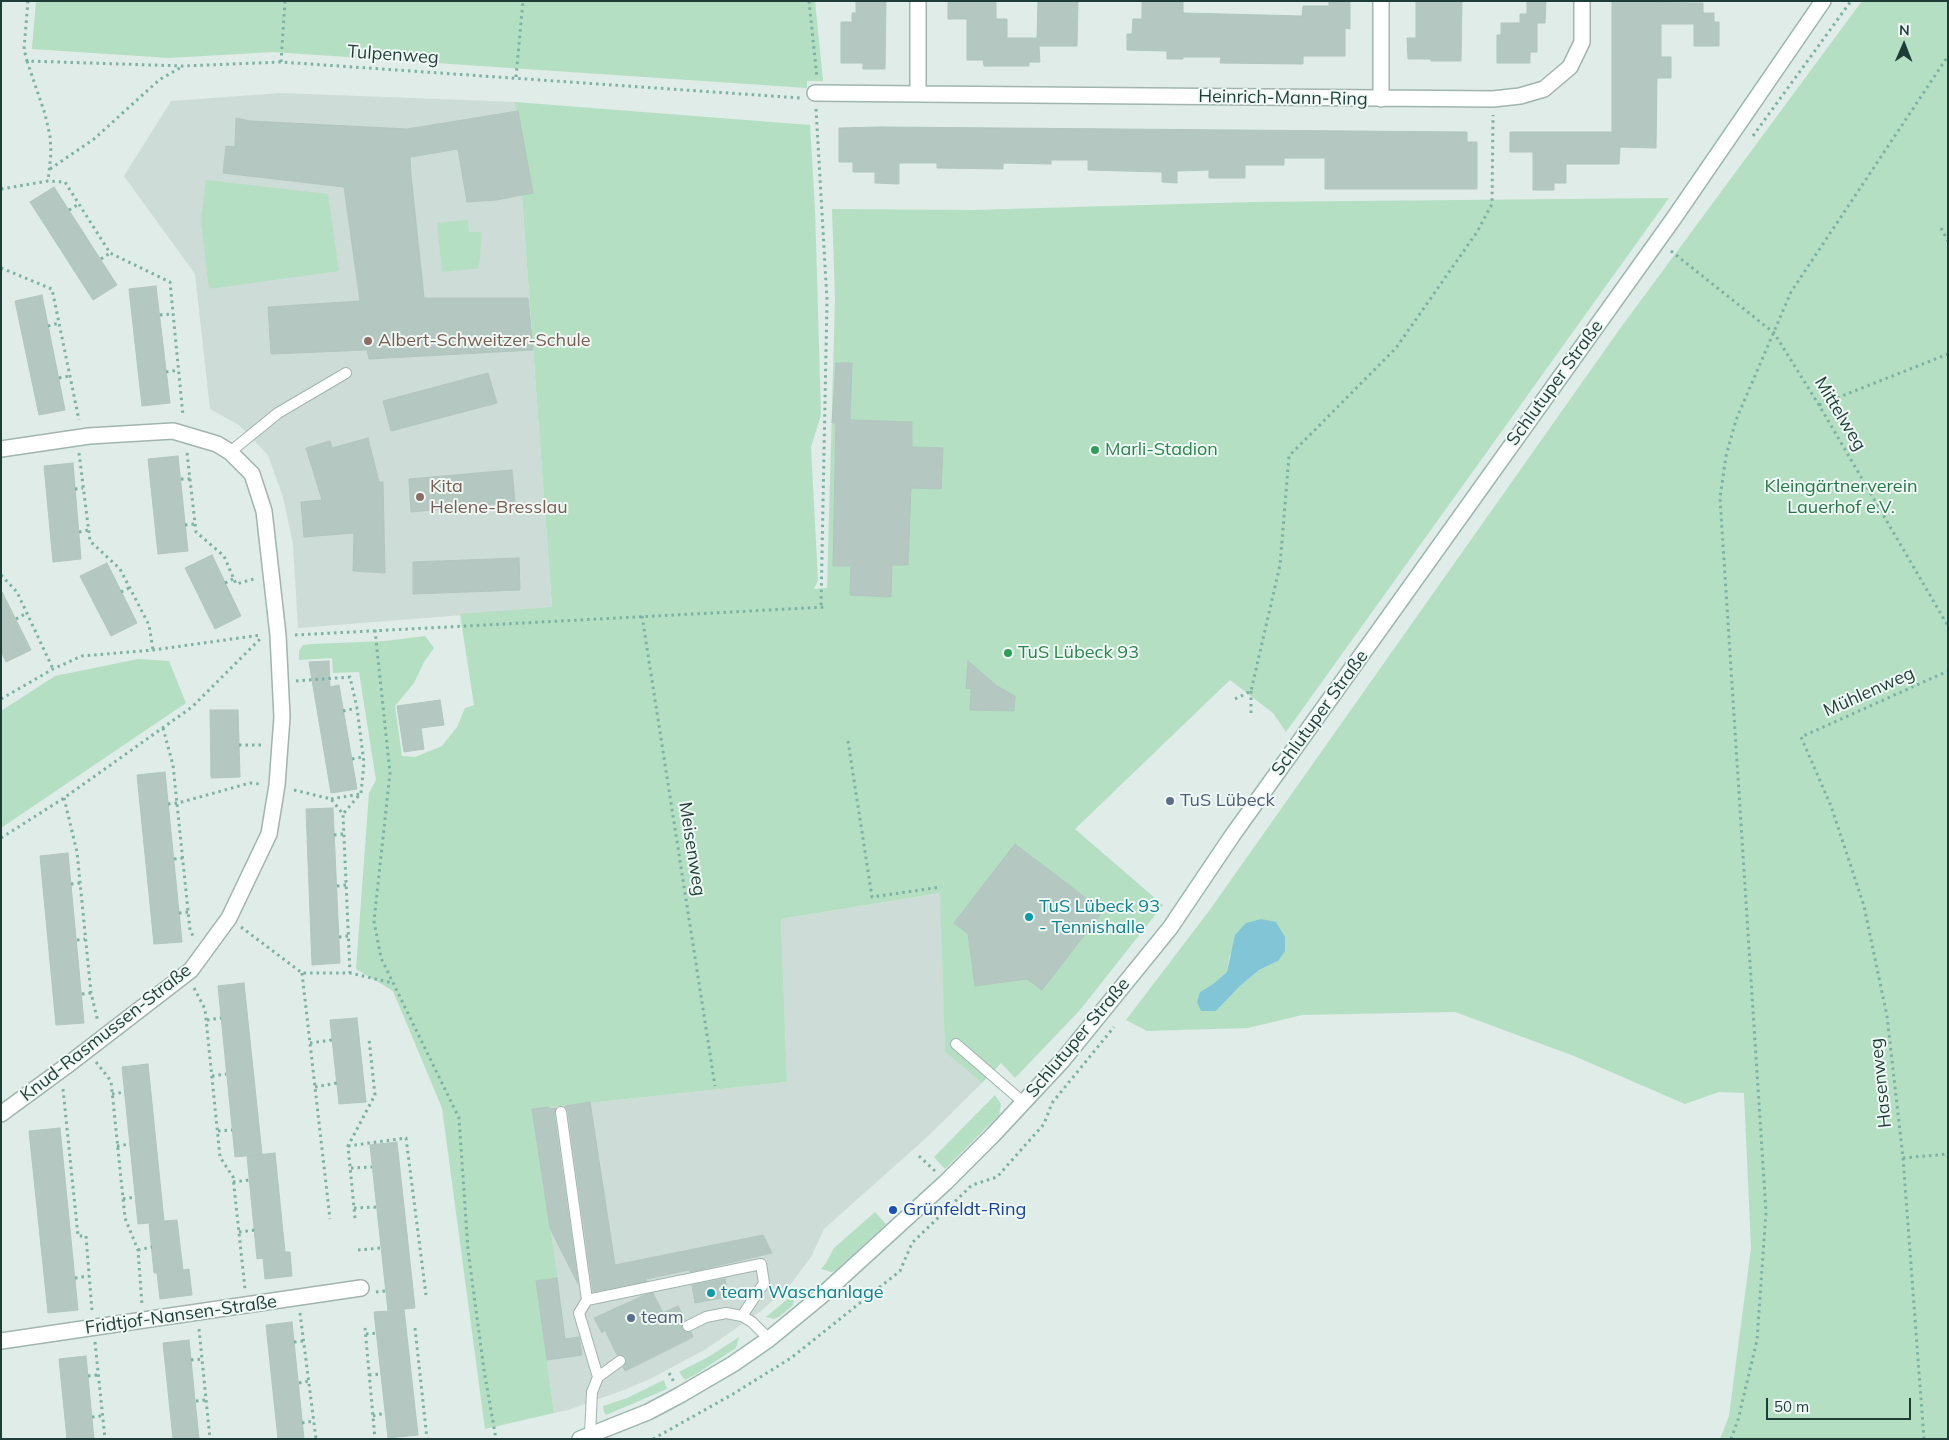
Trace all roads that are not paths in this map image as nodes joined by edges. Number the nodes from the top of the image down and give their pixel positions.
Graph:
1 (918, 1) edge
2 (1381, 1) edge
3 (1582, 1) edge
4 (1823, 1) edge
5 (815, 93) road end
6 (918, 94) junction
7 (1382, 99) junction
8 (346, 373) dead end
9 (1, 449) edge
10 (230, 452) junction
11 (956, 1044) dead end
12 (1023, 1102) junction
13 (561, 1112) dead end
14 (1, 1114) edge
15 (362, 1288) dead end
16 (587, 1300) junction
17 (742, 1316) junction
18 (688, 1326) dead end
19 (769, 1338) junction
20 (1, 1341) edge
21 (620, 1361) dead end
22 (598, 1377) junction
23 (585, 1437) edge

1 - 6 street
2 - 7 street
3 - 7 street, Heinrich-Mann-Ring
4 - 12 street, Schlutuper Straße
5 - 6 street, Heinrich-Mann-Ring
6 - 7 street, Heinrich-Mann-Ring
8 - 10 lane
9 - 10 street, Knud-Rasmussen-Straße
10 - 14 street, Knud-Rasmussen-Straße
11 - 12 lane
12 - 19 street, Schlutuper Straße
13 - 16 lane
15 - 20 street, Fridtjof-Nansen-Straße
16 - 17 lane
16 - 22 lane
17 - 18 lane
17 - 19 lane
19 - 23 street, Schlutuper Straße
21 - 22 lane
22 - 23 lane

